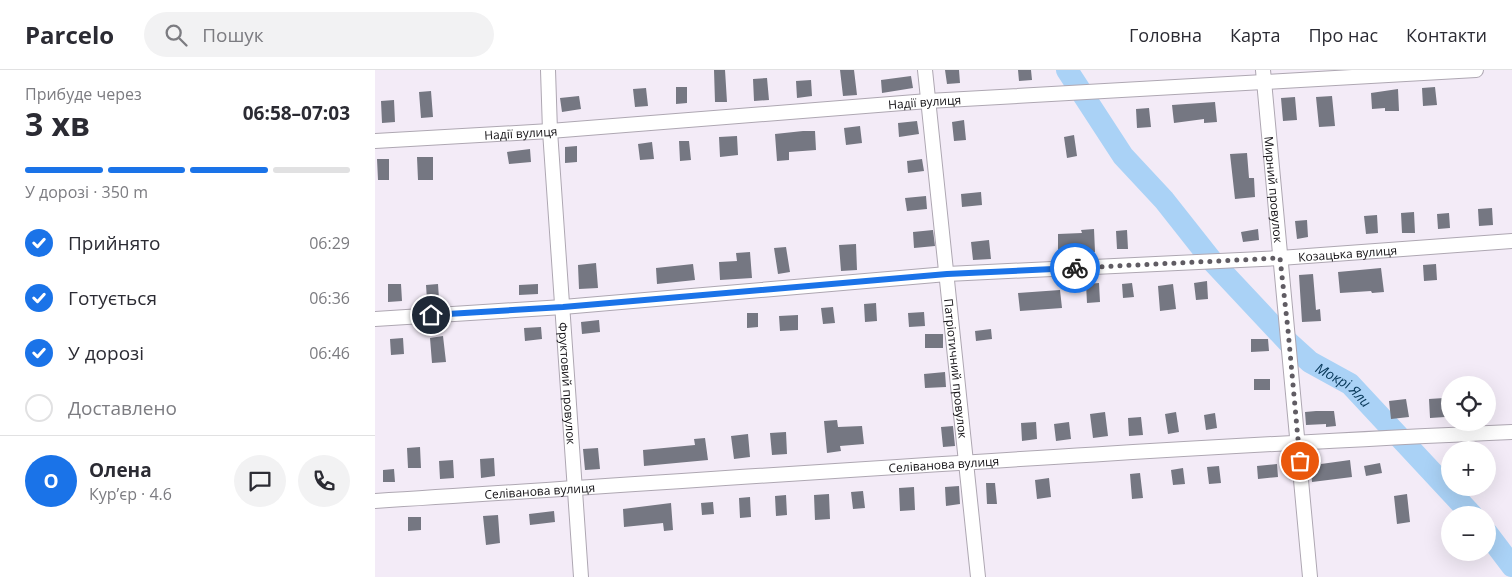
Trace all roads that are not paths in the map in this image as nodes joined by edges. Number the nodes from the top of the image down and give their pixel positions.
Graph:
1 (547, 70) edge
2 (925, 70) edge
3 (1475, 70) edge
4 (1264, 76) edge
5 (928, 101) junction
6 (549, 131) junction
7 (375, 141) edge
8 (1512, 241) edge
9 (1280, 258) junction
10 (947, 274) junction
11 (563, 307) junction
12 (375, 318) edge
13 (1512, 432) edge
14 (1298, 442) junction
15 (966, 461) junction
16 (575, 488) junction
17 (375, 501) edge
18 (581, 577) edge
19 (978, 577) edge
20 (1310, 577) edge

1 - 6 street, Фруктовий провулок
2 - 5 street, Патріотичний провулок
3 - 4 street, Надії вулиця
4 - 5 street, Надії вулиця
4 - 9 street, Мирний провулок
5 - 6 street, Надії вулиця
5 - 10 street, Патріотичний провулок
6 - 7 street, Надії вулиця
6 - 11 street, Фруктовий провулок
8 - 9 street, Козацька вулиця
9 - 10 street, Козацька вулиця
9 - 14 street, Мирний провулок
10 - 11 street, Козацька вулиця
10 - 15 street, Патріотичний провулок
11 - 12 street, Козацька вулиця
11 - 16 street, Фруктовий провулок
13 - 14 street, Селіванова вулиця
14 - 15 street, Селіванова вулиця
14 - 20 street, Мирний провулок
15 - 16 street, Селіванова вулиця
15 - 19 street, Патріотичний провулок
16 - 17 street, Селіванова вулиця
16 - 18 street, Фруктовий провулок

